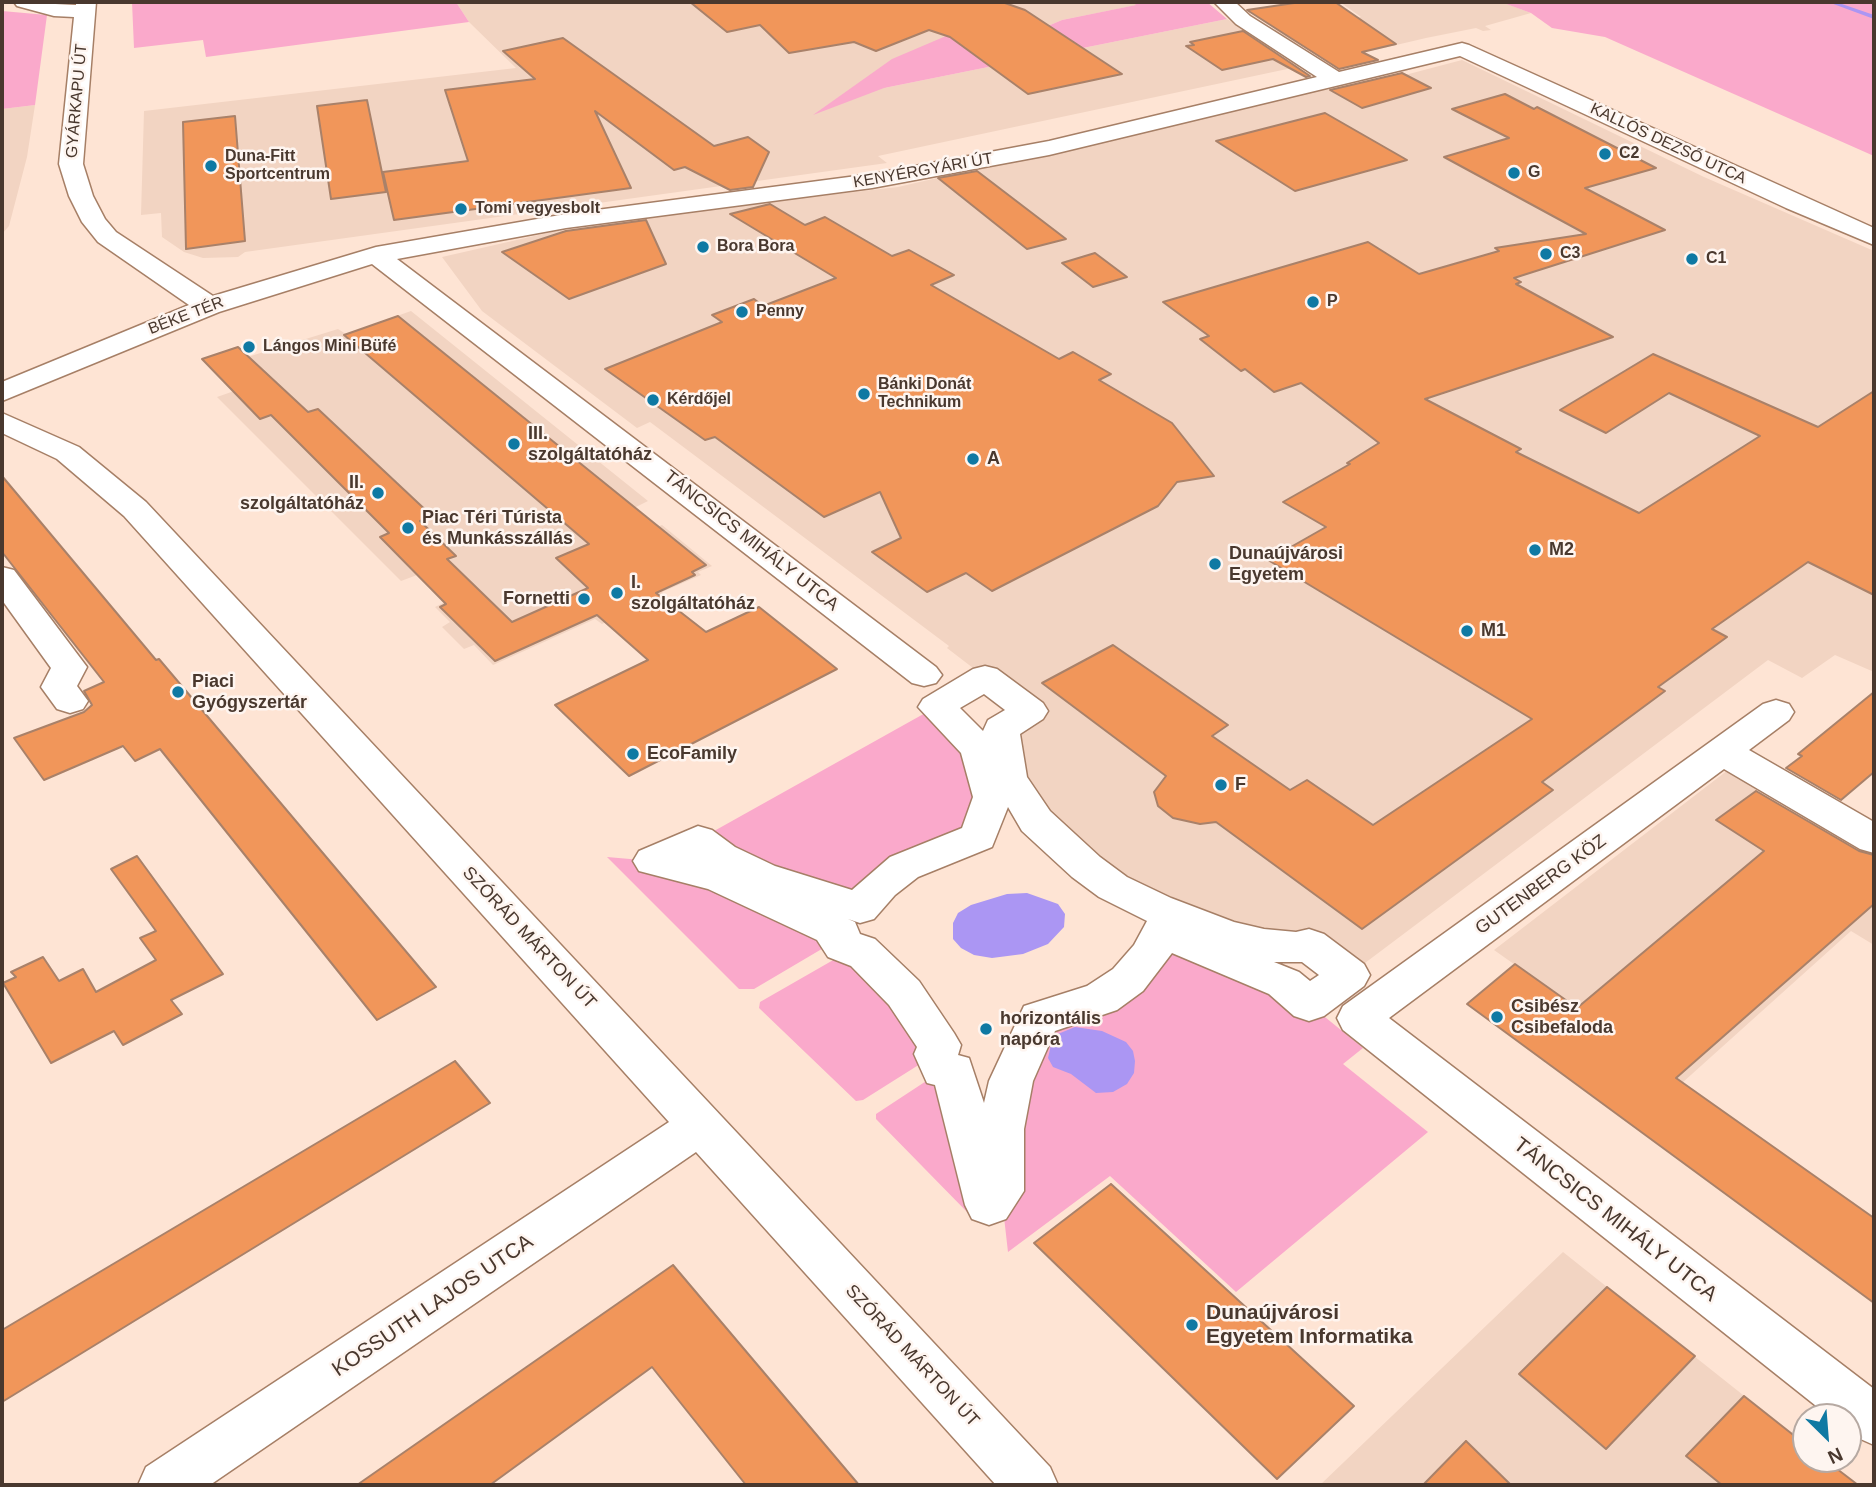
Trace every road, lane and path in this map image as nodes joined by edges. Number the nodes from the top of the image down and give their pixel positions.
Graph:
1 (24, 2) edge
2 (1224, 2) edge
3 (85, 6) edge
4 (1470, 47) joint
5 (1336, 80) junction
6 (1874, 237) edge
7 (376, 255) junction
8 (209, 306) junction
9 (2, 392) edge
10 (2, 422) edge
11 (2, 577) edge
12 (924, 675) dead end
13 (70, 701) dead end
14 (1776, 712) dead end
15 (1723, 752) junction
16 (1874, 839) edge
17 (1354, 996) junction
18 (701, 1125) junction
19 (1874, 1420) edge
20 (165, 1485) edge
21 (1031, 1485) edge

1 - 3 street
2 - 5 street
3 - 8 street, GYÁRKAPU ÚT
4 - 5 street, KENYÉRGYÁRI ÚT
4 - 6 street, KALLÓS DEZSŐ UTCA
5 - 7 street, KENYÉRGYÁRI ÚT
7 - 8 street, BÉKE TÉR
7 - 12 street, TÁNCSICS MIHÁLY UTCA
8 - 9 street, BÉKE TÉR
10 - 18 street, SZÓRÁD MÁRTON ÚT
11 - 13 street
14 - 15 street, GUTENBERG KÖZ
15 - 16 street
15 - 17 street, GUTENBERG KÖZ
17 - 17 street, TÁNCSICS MIHÁLY UTCA
17 - 19 street, TÁNCSICS MIHÁLY UTCA
18 - 20 street, KOSSUTH LAJOS UTCA
18 - 21 street, SZÓRÁD MÁRTON ÚT

